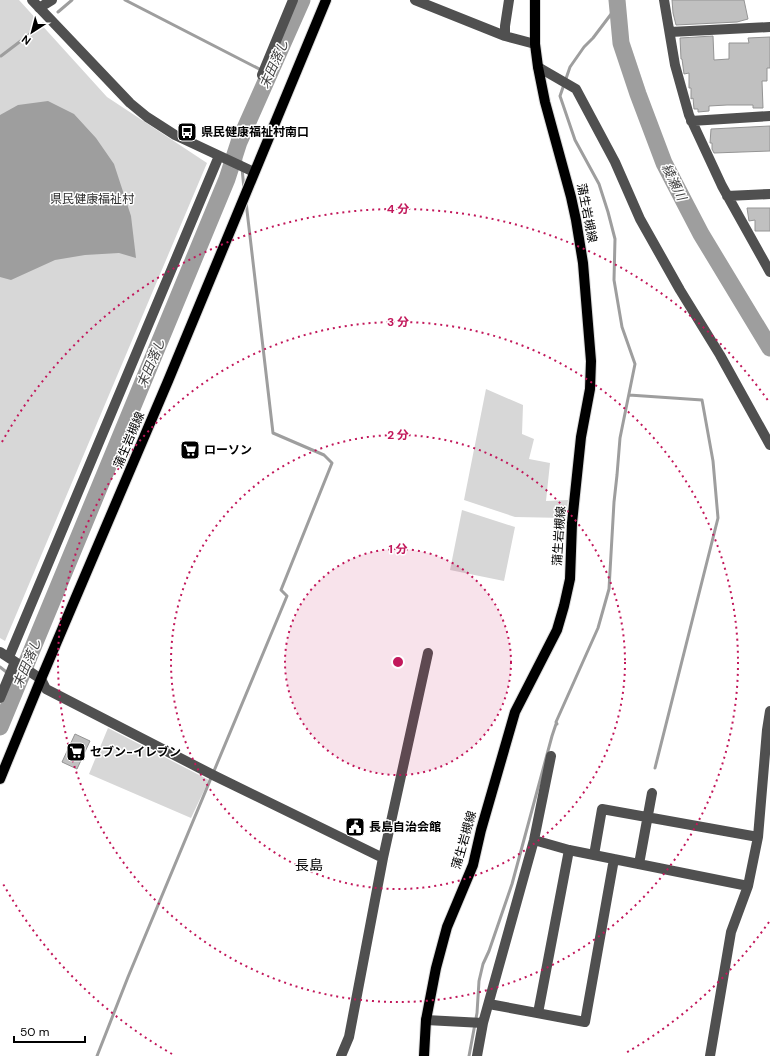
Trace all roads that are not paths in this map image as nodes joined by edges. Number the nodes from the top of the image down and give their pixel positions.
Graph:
1 (52, 0) edge
2 (293, 0) edge
3 (326, 0) edge
4 (415, 0) edge
5 (509, 0) edge
6 (535, 0) edge
7 (664, 0) edge
8 (36, 4) edge
9 (770, 27) edge
10 (670, 32) junction
11 (505, 36) junction
12 (535, 44) junction
13 (538, 67) junction
14 (262, 76) dead end
15 (770, 116) edge
16 (691, 121) junction
17 (219, 156) junction
18 (254, 172) junction
19 (770, 194) edge
20 (727, 196) junction
21 (770, 272) edge
22 (770, 445) edge
23 (428, 653) dead end
24 (8, 657) edge
25 (41, 679) junction
26 (0, 698) edge
27 (770, 711) edge
28 (551, 756) dead end
29 (0, 778) edge
30 (652, 793) dead end
31 (647, 817) junction
32 (758, 836) junction
33 (534, 840) junction
34 (569, 850) junction
35 (594, 855) junction
36 (383, 858) junction
37 (614, 859) junction
38 (639, 864) junction
39 (748, 886) junction
40 (489, 1004) junction
41 (538, 1013) junction
42 (426, 1020) junction
43 (483, 1023) junction
44 (341, 1056) edge
45 (424, 1056) edge
46 (477, 1056) edge
47 (710, 1056) edge

1 - 8 street
2 - 14 street
3 - 18 main road, 蒲生岩槻線
4 - 11 street
5 - 11 street
6 - 12 main road, 蒲生岩槻線
7 - 10 street
8 - 17 street
9 - 10 street
10 - 16 street
11 - 12 street
12 - 13 main road, 蒲生岩槻線
13 - 22 street
13 - 42 main road, 蒲生岩槻線
15 - 16 street
16 - 20 street
17 - 18 street
17 - 24 street
18 - 25 main road, 蒲生岩槻線
19 - 20 street
20 - 21 street
23 - 36 street
24 - 25 street
24 - 26 street
25 - 29 main road, 蒲生岩槻線
25 - 36 street
27 - 32 street
28 - 33 street
30 - 31 street
31 - 32 street
31 - 35 street
31 - 38 street
32 - 39 street
33 - 34 street
33 - 40 street
34 - 35 street
34 - 41 street
35 - 37 street
36 - 44 street
37 - 38 street
37 - 41 street
38 - 39 street
39 - 47 street
40 - 41 street
40 - 43 street
42 - 43 street
42 - 45 main road, 蒲生岩槻線
43 - 46 street

